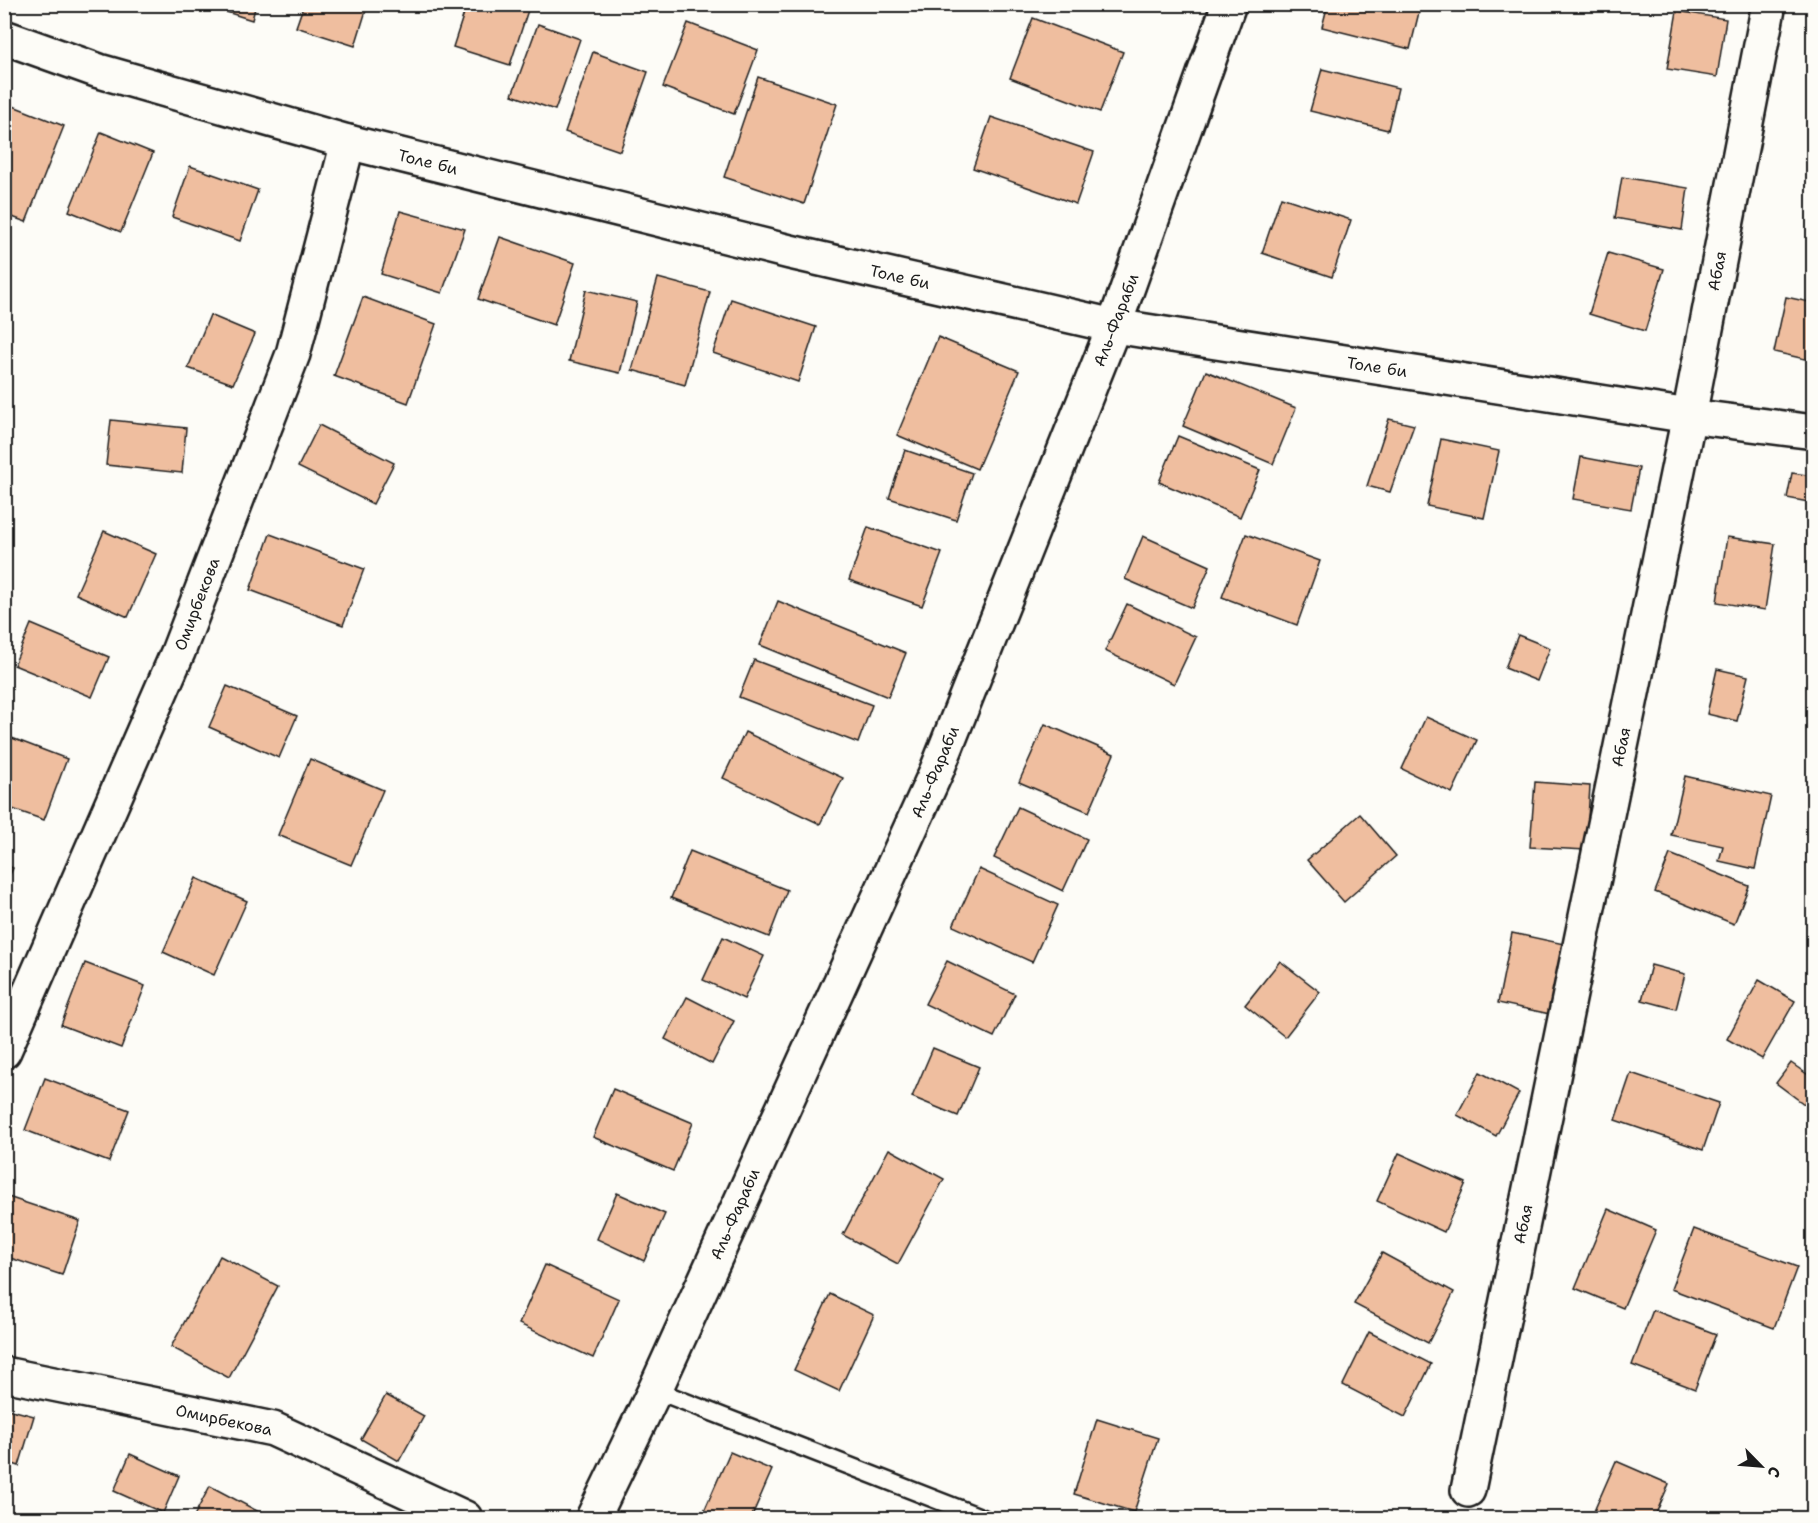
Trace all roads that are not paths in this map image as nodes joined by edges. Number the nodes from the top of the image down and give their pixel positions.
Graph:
1 (1229, 4) edge
2 (1769, 4) edge
3 (4, 37) edge
4 (348, 142) junction
5 (1114, 326) junction
6 (1689, 416) junction
7 (1814, 432) edge
8 (4, 1051) edge
9 (4, 1374) edge
10 (655, 1390) junction
11 (1468, 1490) dead end
12 (465, 1518) edge
13 (593, 1518) edge
14 (983, 1518) edge

1 - 5 street, Аль-Фараби
2 - 6 street, Абая
3 - 4 street, Толе би
4 - 5 street, Толе би
4 - 8 street, Омирбекова
5 - 6 street, Толе би
5 - 10 street, Аль-Фараби
6 - 7 street, Толе би
6 - 11 street, Абая
9 - 12 street, Омирбекова
10 - 13 street, Аль-Фараби
10 - 14 lane

